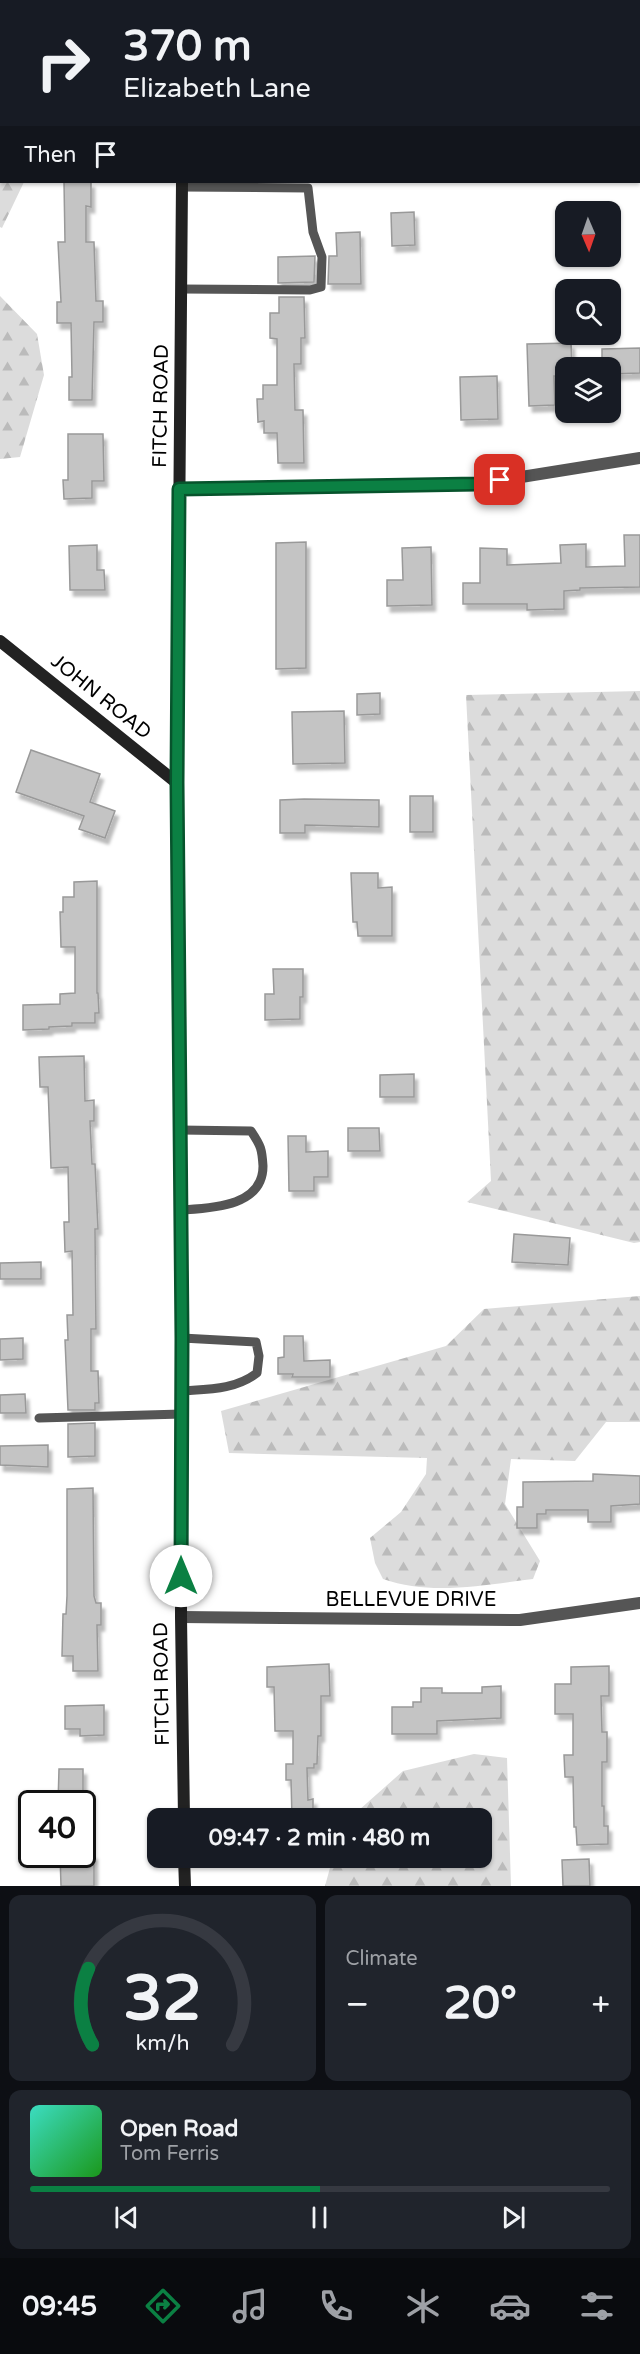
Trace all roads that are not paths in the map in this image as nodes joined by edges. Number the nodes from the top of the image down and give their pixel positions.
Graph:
1 (182, 184) edge
2 (182, 289) junction
3 (640, 458) edge
4 (179, 489) junction
5 (0, 641) edge
6 (177, 783) junction
7 (180, 1130) junction
8 (181, 1210) junction
9 (182, 1338) junction
10 (182, 1391) junction
11 (182, 1414) junction
12 (39, 1418) dead end
13 (640, 1602) edge
14 (181, 1617) junction
15 (184, 1808) edge
16 (184, 1868) edge
17 (185, 1886) edge

1 - 2 street, FITCH ROAD
1 - 2 lane
2 - 4 street, FITCH ROAD
3 - 4 street
4 - 6 street, FITCH ROAD
5 - 6 street, JOHN ROAD
6 - 7 street, FITCH ROAD
7 - 8 street, FITCH ROAD
7 - 8 lane
8 - 9 street, FITCH ROAD
9 - 10 street, FITCH ROAD
9 - 10 lane
10 - 11 street, FITCH ROAD
11 - 12 lane
11 - 14 street, FITCH ROAD
13 - 14 street, BELLEVUE DRIVE
14 - 15 street, FITCH ROAD
16 - 17 street

